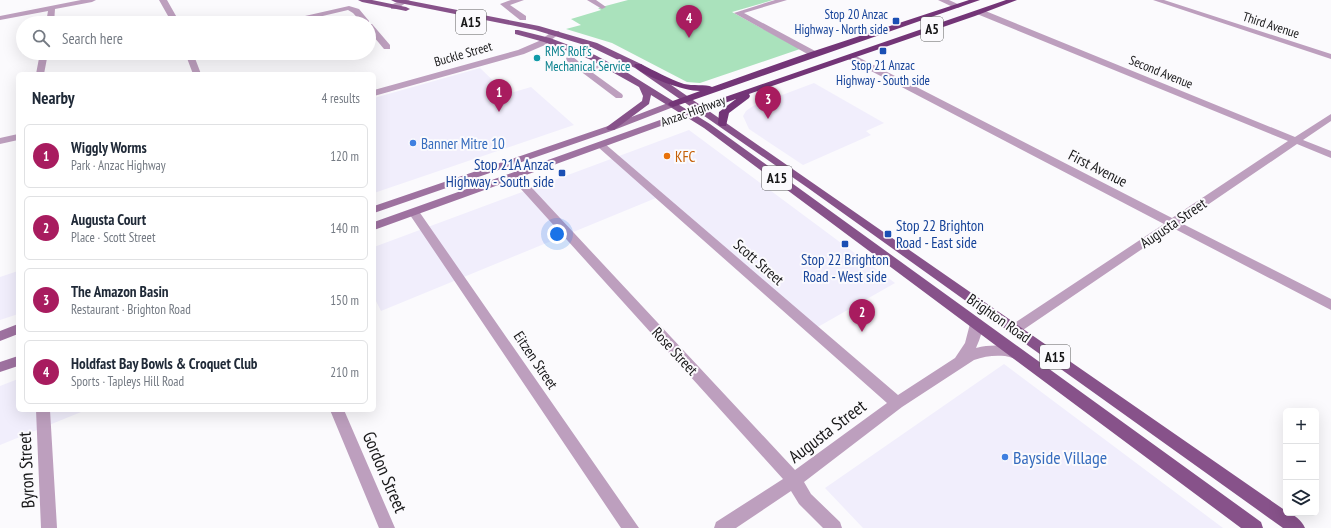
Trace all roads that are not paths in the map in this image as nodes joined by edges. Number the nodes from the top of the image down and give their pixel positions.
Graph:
1 (92, 0) edge
2 (163, 0) edge
3 (362, 0) edge
4 (520, 0) edge
5 (591, 0) edge
6 (782, 0) edge
7 (942, 0) edge
8 (976, 0) edge
9 (1014, 0) edge
10 (1157, 0) edge
11 (400, 2) edge
12 (958, 6) junction
13 (602, 7) dead end
14 (52, 8) junction
15 (980, 12) junction
16 (51, 16) edge
17 (172, 16) edge
18 (314, 16) edge
19 (360, 16) edge
20 (0, 18) edge
21 (523, 18) dead end
22 (907, 24) junction
23 (929, 31) junction
24 (884, 32) junction
25 (556, 33) junction
26 (376, 34) edge
27 (914, 36) junction
28 (546, 40) junction
29 (387, 47) dead end
30 (1331, 48) edge
31 (814, 54) junction
32 (1321, 54) junction
33 (851, 57) junction
34 (1331, 57) edge
35 (570, 59) dead end
36 (43, 60) edge
37 (192, 60) edge
38 (607, 65) junction
39 (638, 66) junction
40 (40, 72) edge
41 (196, 72) edge
42 (587, 72) junction
43 (733, 82) junction
44 (643, 87) junction
45 (758, 87) junction
46 (376, 92) edge
47 (619, 96) dead end
48 (686, 99) junction
49 (673, 104) junction
50 (700, 109) junction
51 (688, 113) junction
52 (1331, 117) edge
53 (723, 124) junction
54 (611, 128) junction
55 (16, 137) edge
56 (0, 141) edge
57 (1296, 141) junction
58 (601, 145) junction
59 (1331, 155) edge
60 (515, 176) junction
61 (376, 209) edge
62 (414, 212) junction
63 (1172, 224) junction
64 (376, 225) edge
65 (1331, 305) edge
66 (976, 323) junction
67 (1015, 329) junction
68 (16, 330) edge
69 (0, 336) edge
70 (1023, 358) junction
71 (16, 362) edge
72 (955, 365) junction
73 (0, 368) edge
74 (897, 403) junction
75 (43, 412) edge
76 (338, 412) edge
77 (794, 480) junction
78 (49, 528) edge
79 (387, 528) edge
80 (631, 528) edge
81 (722, 528) edge
82 (834, 528) edge
83 (1255, 528) edge
84 (1297, 528) edge

1 - 14 street
2 - 17 street
3 - 11 main road, A15
4 - 21 street
5 - 13 street
6 - 31 street
7 - 12 street
8 - 12 highway, Anzac Highway / A5
9 - 15 highway, Anzac Highway / A5
10 - 32 street, Third Avenue
11 - 25 main road, A15
11 - 28 main road, A15
12 - 22 highway, Anzac Highway / A5
14 - 16 street
14 - 20 street
15 - 23 highway, Anzac Highway / A5
15 - 57 street, Second Avenue
18 - 19 street
22 - 23 highway
22 - 24 highway, Anzac Highway / A5
23 - 27 highway, Anzac Highway / A5
24 - 27 highway
24 - 31 highway, Anzac Highway / A5
25 - 28 street, Buckle Street
25 - 39 main road, A15
26 - 29 street
27 - 33 highway, Anzac Highway / A5
28 - 38 main road, A15
28 - 46 street, Buckle Street
30 - 32 street
31 - 43 highway, Anzac Highway / A5
32 - 34 street, Third Avenue
33 - 45 highway, Anzac Highway / A5
33 - 63 street, First Avenue
35 - 42 street
36 - 40 street
37 - 41 street
38 - 42 street
38 - 44 main road, A15
39 - 43 highway
39 - 48 main road, A15
42 - 47 street
43 - 48 highway, Anzac Highway / A5
44 - 49 main road, A15
44 - 54 main road
45 - 50 highway, Anzac Highway / A5
45 - 53 highway
48 - 49 highway, Anzac Highway / A5
48 - 50 main road, A15
49 - 51 main road, A15
49 - 54 street, Anzac Highway
50 - 51 highway, Anzac Highway / A5
50 - 53 main road, Brighton Road / A15
51 - 58 street, Anzac Highway
51 - 66 main road, Brighton Road / A15
52 - 57 street, Augusta Street
53 - 67 main road, Brighton Road / A15
54 - 61 street, Anzac Highway
55 - 56 street
57 - 59 street, Second Avenue
57 - 63 street, Augusta Street
58 - 60 street, Anzac Highway
58 - 74 street, Scott Street
60 - 62 street, Anzac Highway
60 - 77 street, Rose Street
62 - 64 street, Anzac Highway
62 - 80 street, Eitzen Street
63 - 65 street, First Avenue
63 - 67 street, Augusta Street
66 - 70 main road, Brighton Road / A15
66 - 72 street, Augusta Street
67 - 70 main road
67 - 84 main road, Brighton Road / A15
68 - 69 street
70 - 72 street, Augusta Street
70 - 83 main road, Brighton Road / A15
71 - 73 street
72 - 74 street, Augusta Street
74 - 77 street, Augusta Street
75 - 78 street, Byron Street
76 - 79 street, Gordon Street
77 - 81 street, Augusta Street
77 - 82 street, Rose Street

